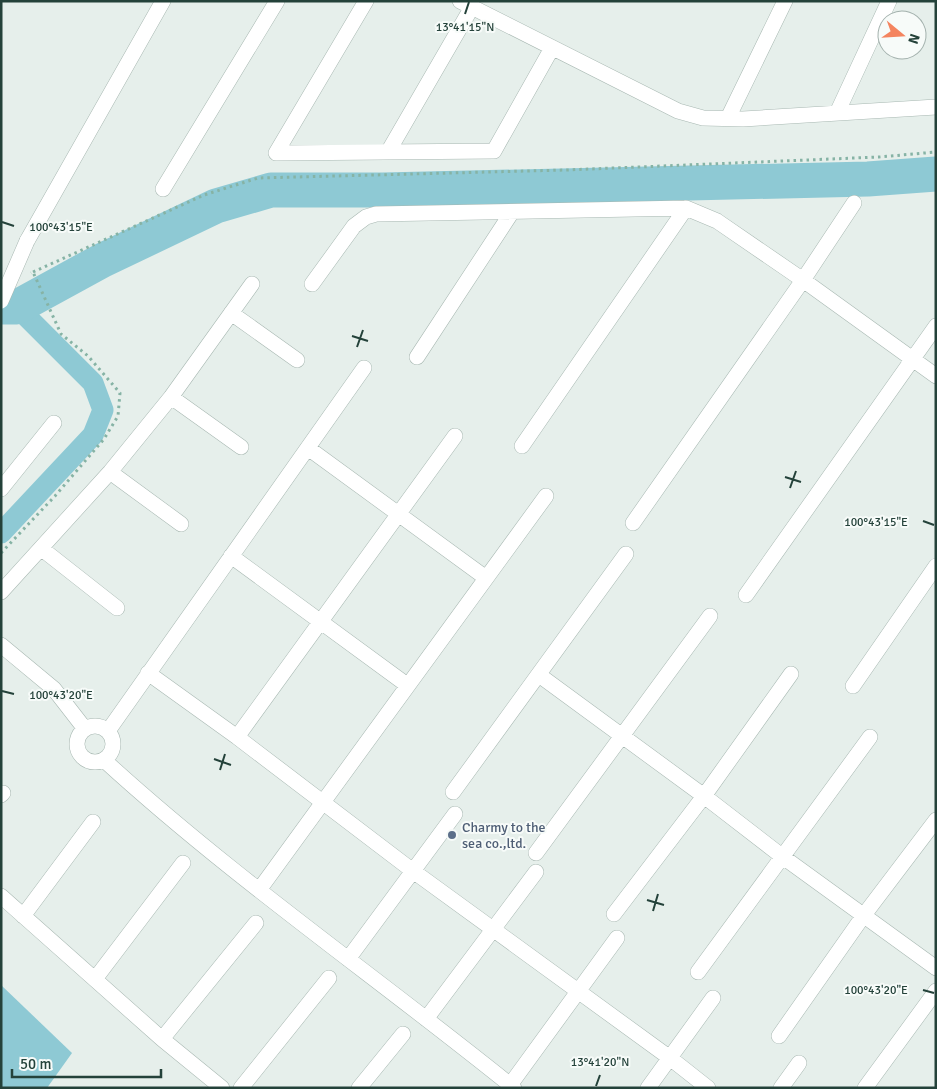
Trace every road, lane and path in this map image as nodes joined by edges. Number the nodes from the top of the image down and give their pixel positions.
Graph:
1 (163, 1) edge
2 (277, 1) edge
3 (366, 1) edge
4 (785, 1) edge
5 (889, 1) edge
6 (466, 4) edge
7 (552, 48) junction
8 (936, 107) edge
9 (837, 113) junction
10 (728, 118) junction
11 (388, 152) junction
12 (936, 152) edge
13 (163, 189) dead end
14 (854, 203) dead end
15 (686, 208) junction
16 (512, 212) junction
17 (33, 272) junction
18 (27, 276) dead end
19 (803, 280) junction
20 (252, 284) dead end
21 (312, 284) dead end
22 (1, 300) edge
23 (231, 313) junction
24 (936, 326) edge
25 (417, 357) dead end
26 (297, 360) dead end
27 (913, 360) junction
28 (364, 368) dead end
29 (936, 376) edge
30 (171, 397) junction
31 (54, 422) dead end
32 (455, 436) dead end
33 (242, 446) dead end
34 (522, 446) dead end
35 (308, 448) junction
36 (110, 472) junction
37 (1, 489) edge
38 (546, 496) dead end
39 (399, 513) junction
40 (633, 523) dead end
41 (181, 524) dead end
42 (42, 549) junction
43 (1, 552) edge
44 (626, 554) dead end
45 (231, 556) junction
46 (936, 566) edge
47 (486, 578) junction
48 (1, 592) edge
49 (746, 595) dead end
50 (117, 608) dead end
51 (710, 616) dead end
52 (320, 622) junction
53 (1, 645) edge
54 (148, 673) junction
55 (791, 674) dead end
56 (538, 675) junction
57 (407, 686) junction
58 (853, 686) dead end
59 (85, 729) junction
60 (108, 731) junction
61 (621, 735) junction
62 (237, 737) junction
63 (870, 737) dead end
64 (104, 760) junction
65 (453, 792) dead end
66 (704, 796) junction
67 (322, 802) junction
68 (455, 814) dead end
69 (936, 820) edge
70 (93, 822) dead end
71 (536, 853) dead end
72 (782, 857) junction
73 (183, 863) dead end
74 (413, 871) junction
75 (536, 872) dead end
76 (259, 890) junction
77 (1, 896) edge
78 (614, 914) dead end
79 (864, 915) junction
80 (24, 916) junction
81 (256, 923) dead end
82 (493, 929) junction
83 (617, 938) dead end
84 (348, 959) junction
85 (936, 968) edge
86 (698, 972) dead end
87 (329, 978) dead end
88 (95, 979) junction
89 (936, 991) edge
90 (578, 992) junction
91 (713, 998) dead end
92 (426, 1019) junction
93 (403, 1034) dead end
94 (779, 1036) dead end
95 (162, 1039) junction
96 (670, 1058) junction
97 (799, 1063) dead end
98 (512, 1086) edge
99 (222, 1088) edge
100 (241, 1088) edge
101 (359, 1088) edge
102 (648, 1088) edge
103 (708, 1088) edge
104 (781, 1088) edge
105 (865, 1088) edge

1 - 22 street, bridge
2 - 13 street
3 - 11 street
4 - 10 street
5 - 9 street
6 - 7 street
6 - 11 street
7 - 10 street
7 - 11 street
8 - 9 street
9 - 10 street
12 - 17 path
14 - 19 street
15 - 16 street
15 - 19 street
15 - 34 street
16 - 21 street
16 - 25 street
17 - 18 path
17 - 43 path
19 - 27 street
19 - 40 street
20 - 23 street
23 - 26 street
23 - 30 street
24 - 27 street
27 - 29 street
27 - 49 street
28 - 35 street
30 - 33 street
30 - 36 street
31 - 37 street
32 - 39 street
35 - 39 street
35 - 45 street
36 - 41 street
36 - 42 street
38 - 47 street
39 - 47 street
39 - 52 street
42 - 48 street
42 - 50 street
44 - 56 street
45 - 52 street
45 - 54 street
46 - 58 street
47 - 57 street
51 - 61 street
52 - 57 street
52 - 62 street
53 - 59 street
54 - 60 street
54 - 62 street
55 - 66 street
56 - 61 street
56 - 65 street
57 - 67 street
59 - 60 street
59 - 64 street
60 - 64 street
61 - 66 street
61 - 71 street
62 - 67 street
63 - 72 street
64 - 76 street
66 - 72 street
66 - 78 street
67 - 74 street
67 - 76 street
68 - 74 street
69 - 79 street
70 - 80 street
72 - 79 street
72 - 86 street
73 - 88 street
74 - 82 street
74 - 84 street
75 - 82 street
76 - 84 street
77 - 80 street
79 - 85 street
79 - 94 street
80 - 88 street
81 - 95 street
82 - 90 street
82 - 92 street
83 - 90 street
84 - 92 street
87 - 100 street
88 - 95 street
89 - 105 street
90 - 96 street
90 - 98 street
91 - 96 street
92 - 98 street
93 - 101 street
95 - 99 street
96 - 102 street
96 - 103 street
97 - 104 street

